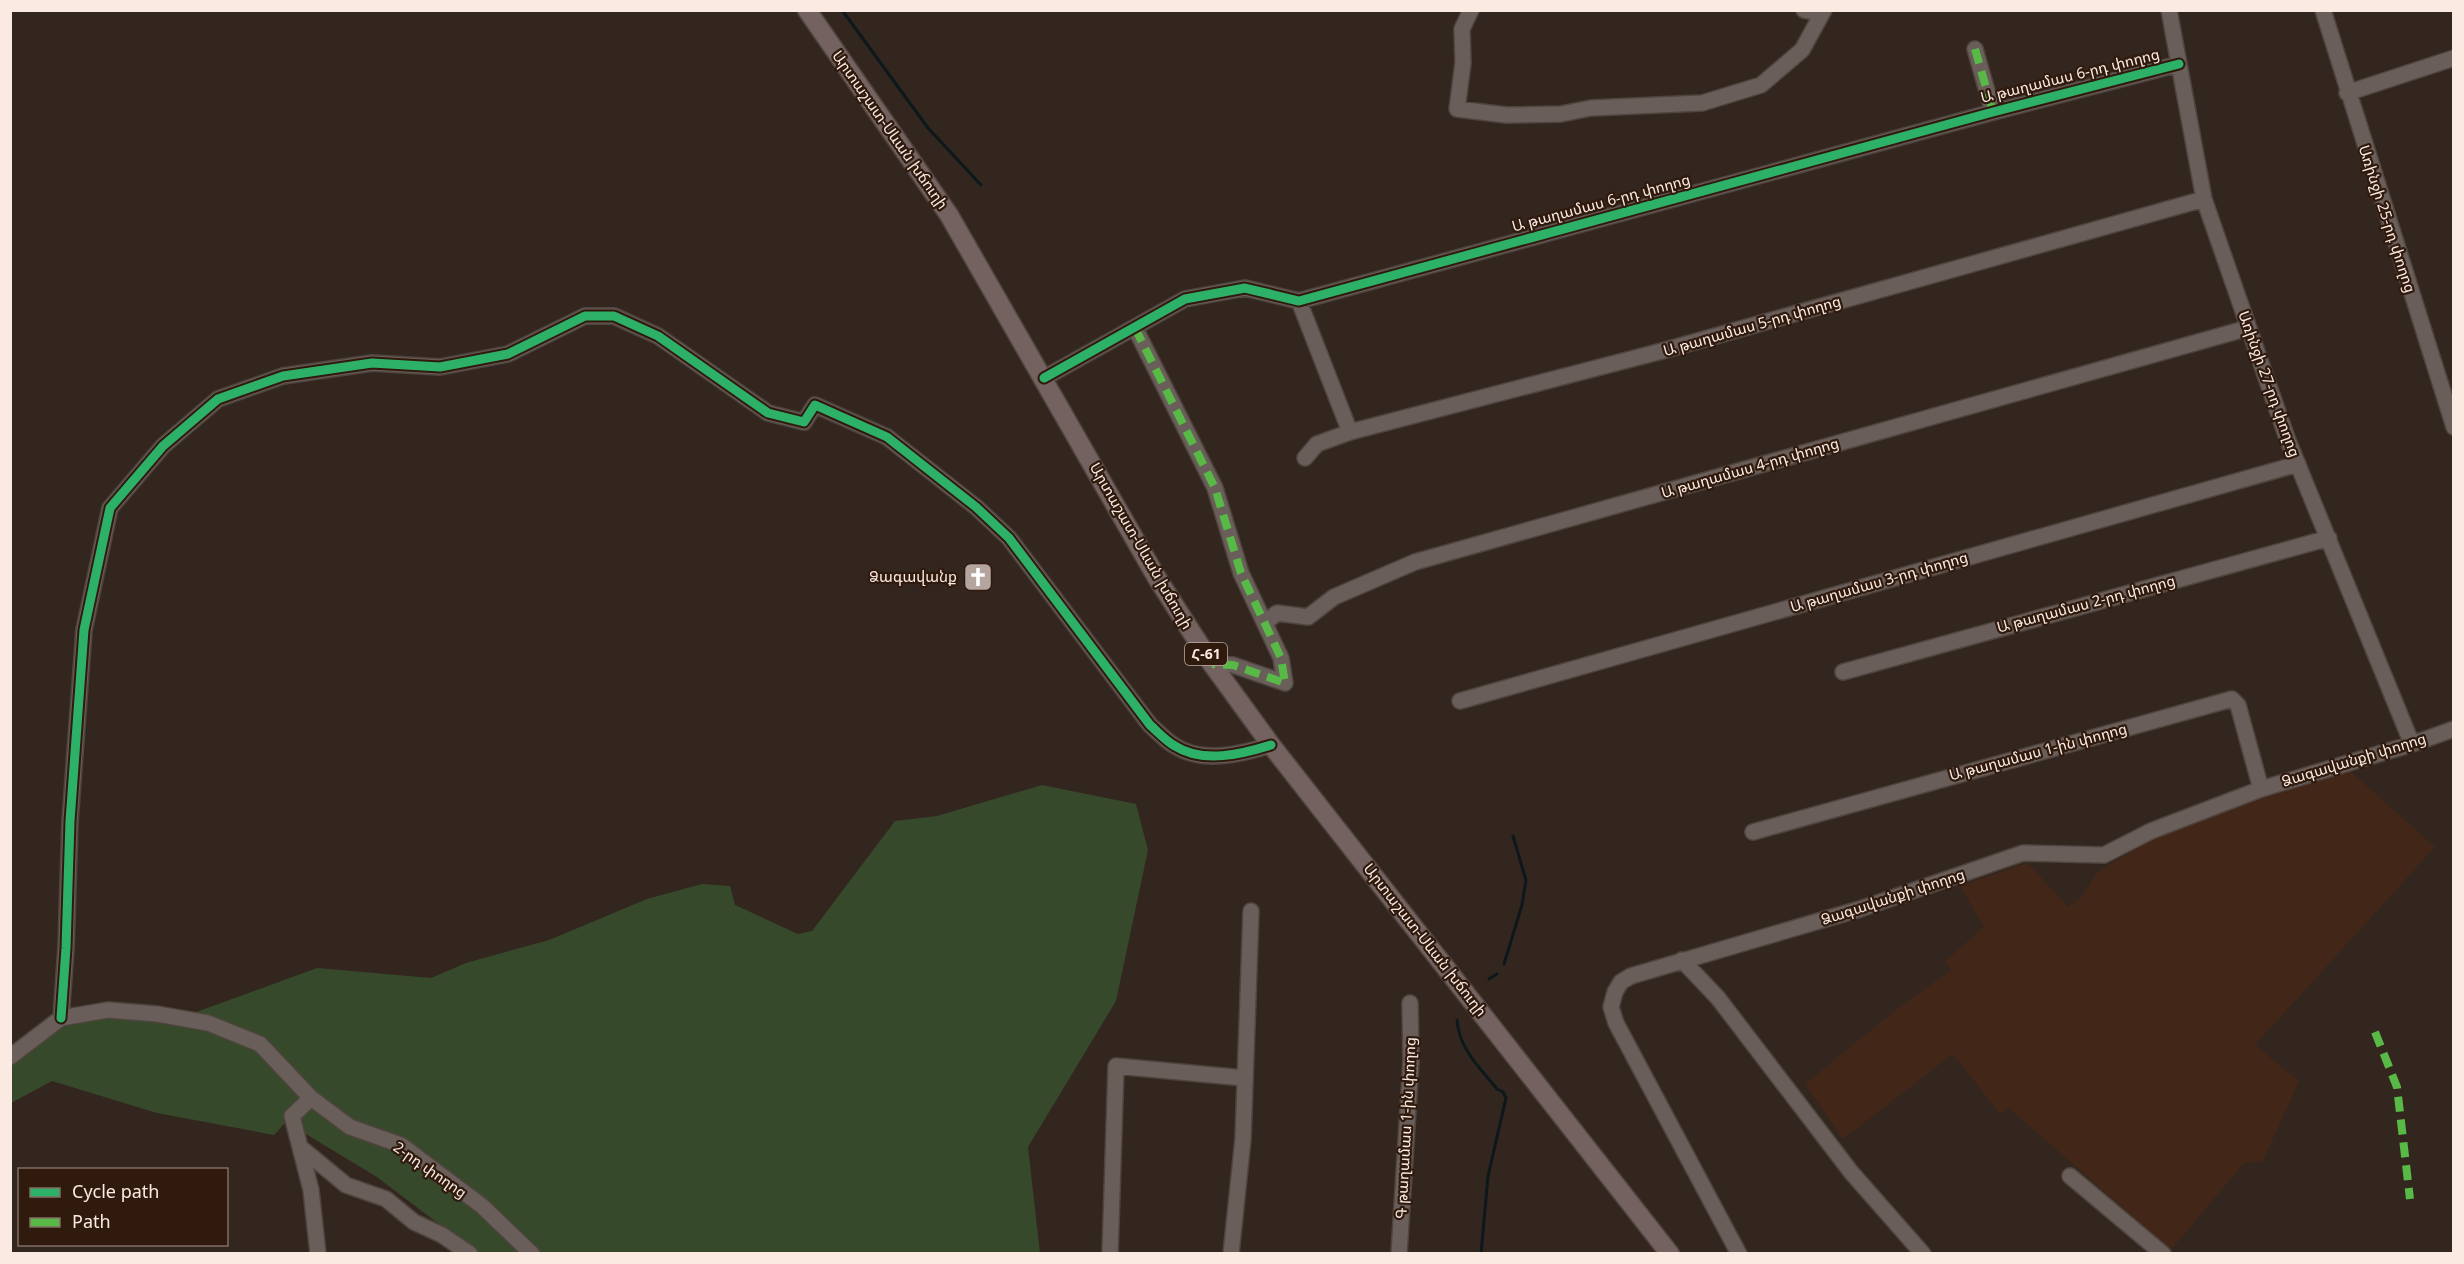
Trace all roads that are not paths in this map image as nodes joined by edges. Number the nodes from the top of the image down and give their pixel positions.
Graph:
1 (807, 10) edge
2 (1471, 10) edge
3 (1804, 10) edge
4 (2169, 10) edge
5 (2323, 10) edge
6 (1823, 12) edge
7 (1975, 49) dead end
8 (2454, 58) edge
9 (2179, 64) junction
10 (2347, 93) junction
11 (1993, 112) junction
12 (2205, 199) junction
13 (1299, 301) junction
14 (1135, 328) junction
15 (2247, 328) junction
16 (1044, 378) junction
17 (2454, 427) edge
18 (1350, 432) junction
19 (1305, 458) dead end
20 (2298, 464) junction
21 (2329, 538) junction
22 (1264, 623) junction
23 (1212, 664) junction
24 (1844, 672) dead end
25 (1460, 701) dead end
26 (2454, 729) edge
27 (2412, 744) junction
28 (1271, 745) junction
29 (2261, 789) junction
30 (1753, 832) dead end
31 (1251, 911) dead end
32 (1682, 960) junction
33 (1410, 1003) dead end
34 (61, 1018) junction
35 (10, 1057) edge
36 (1244, 1078) junction
37 (311, 1098) junction
38 (300, 1147) junction
39 (2070, 1176) dead end
40 (318, 1254) edge
41 (470, 1254) edge
42 (532, 1254) edge
43 (1110, 1254) edge
44 (1231, 1254) edge
45 (1399, 1254) edge
46 (1670, 1254) edge
47 (1739, 1254) edge
48 (1923, 1254) edge
49 (2163, 1254) edge

1 - 16 main road, Արտաշատ-Սևան խճուղի / Հ-61
2 - 6 street
3 - 6 street
4 - 9 street, Առինջի 27-րդ փողոց
5 - 10 street, Առինջի 25-րդ փողոց
7 - 11 street
8 - 10 street
9 - 11 street, Ա թաղամաս 6-րդ փողոց
9 - 12 street, Առինջի 27-րդ փողոց
10 - 17 street, Առինջի 25-րդ փողոց
11 - 13 street, Ա թաղամաս 6-րդ փողոց
12 - 15 street, Առինջի 27-րդ փողոց
12 - 18 street, Ա թաղամաս 5-րդ փողոց
13 - 14 street, Ա թաղամաս 6-րդ փողոց
13 - 18 street
14 - 16 street, Ա թաղամաս 6-րդ փողոց
14 - 22 street
15 - 20 street, Առինջի 27-րդ փողոց
15 - 22 street, Ա թաղամաս 4-րդ փողոց
16 - 23 main road, Արտաշատ-Սևան խճուղի / Հ-61
18 - 19 street, Ա թաղամաս 5-րդ փողոց
20 - 21 street, Առինջի 27-րդ փողոց
20 - 25 street, Ա թաղամաս 3-րդ փողոց
21 - 24 street, Ա թաղամաս 2-րդ փողոց
21 - 27 street, Առինջի 27-րդ փողոց
22 - 23 street
23 - 28 main road, Արտաշատ-Սևան խճուղի / Հ-61
26 - 27 street, Ձագավանքի փողոց
27 - 29 street, Ձագավանքի փողոց
28 - 34 street
28 - 46 main road, Արտաշատ-Սևան խճուղի / Հ-61
29 - 30 street, Ա թաղամաս 1-ին փողոց
29 - 32 street, Ձագավանքի փողոց
31 - 36 street
32 - 47 street, Ձագավանքի փողոց
32 - 48 street
33 - 45 street, Գ թաղամաս 1-ին փողոց
34 - 35 street
34 - 37 street, 2-րդ փողոց
36 - 43 street
36 - 44 street
37 - 38 street
37 - 42 street, 2-րդ փողոց
38 - 40 street
38 - 41 street
39 - 49 street

